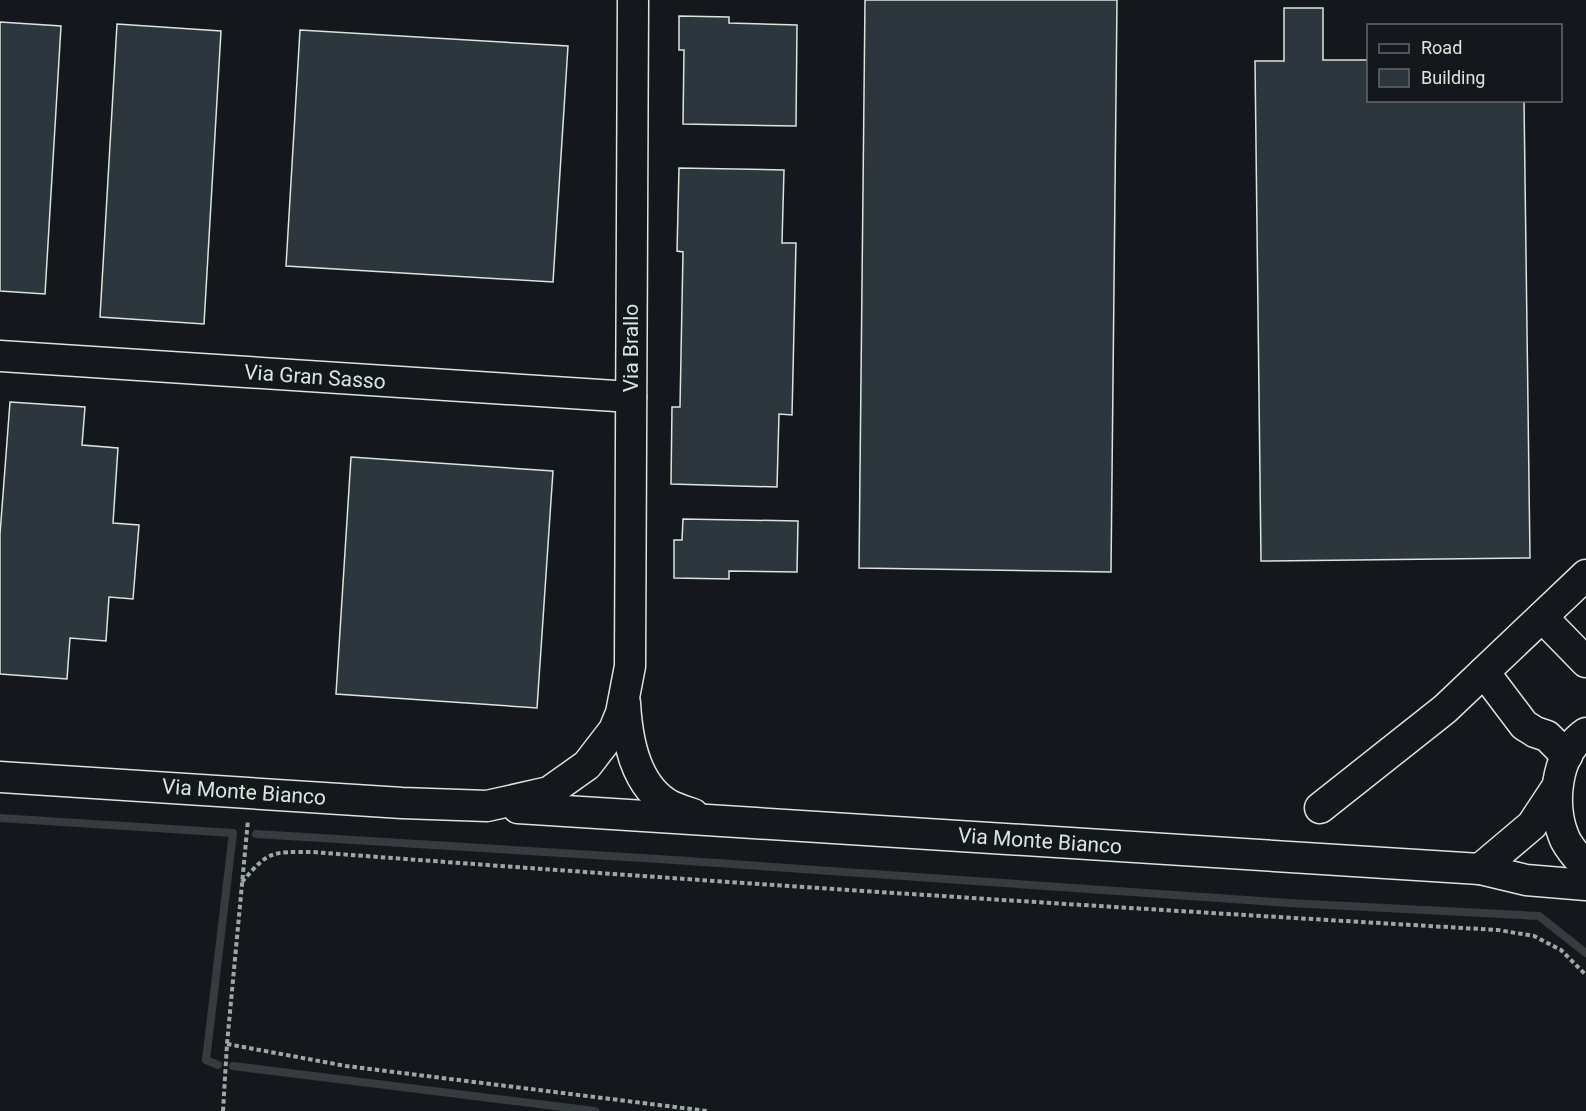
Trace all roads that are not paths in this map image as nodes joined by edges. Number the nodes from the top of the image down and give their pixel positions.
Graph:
1 (633, 0) edge
2 (0, 356) edge
3 (631, 397) junction
4 (1586, 575) edge
5 (1542, 617) junction
6 (1586, 662) edge
7 (1484, 672) junction
8 (625, 695) junction
9 (614, 730) joint
10 (1586, 733) edge
11 (1567, 756) junction
12 (0, 777) edge
13 (1557, 787) junction
14 (487, 806) junction
15 (1320, 808) dead end
16 (707, 820) junction
17 (1586, 867) edge
18 (1480, 869) junction
19 (1586, 885) edge

1 - 3 street, Via Brallo
2 - 3 street, Via Gran Sasso
3 - 8 street, Via Brallo
4 - 5 street
5 - 6 street
5 - 7 street
7 - 11 street
7 - 15 street
8 - 9 street, Via Brallo
8 - 16 street, Via Brallo
9 - 14 street, Via Monte Bianco
10 - 11 street
11 - 13 street
12 - 14 street, Via Monte Bianco
13 - 17 street
13 - 18 street
14 - 16 street, Via Monte Bianco
16 - 18 street, Via Monte Bianco
18 - 19 street, Via Monte Bianco

